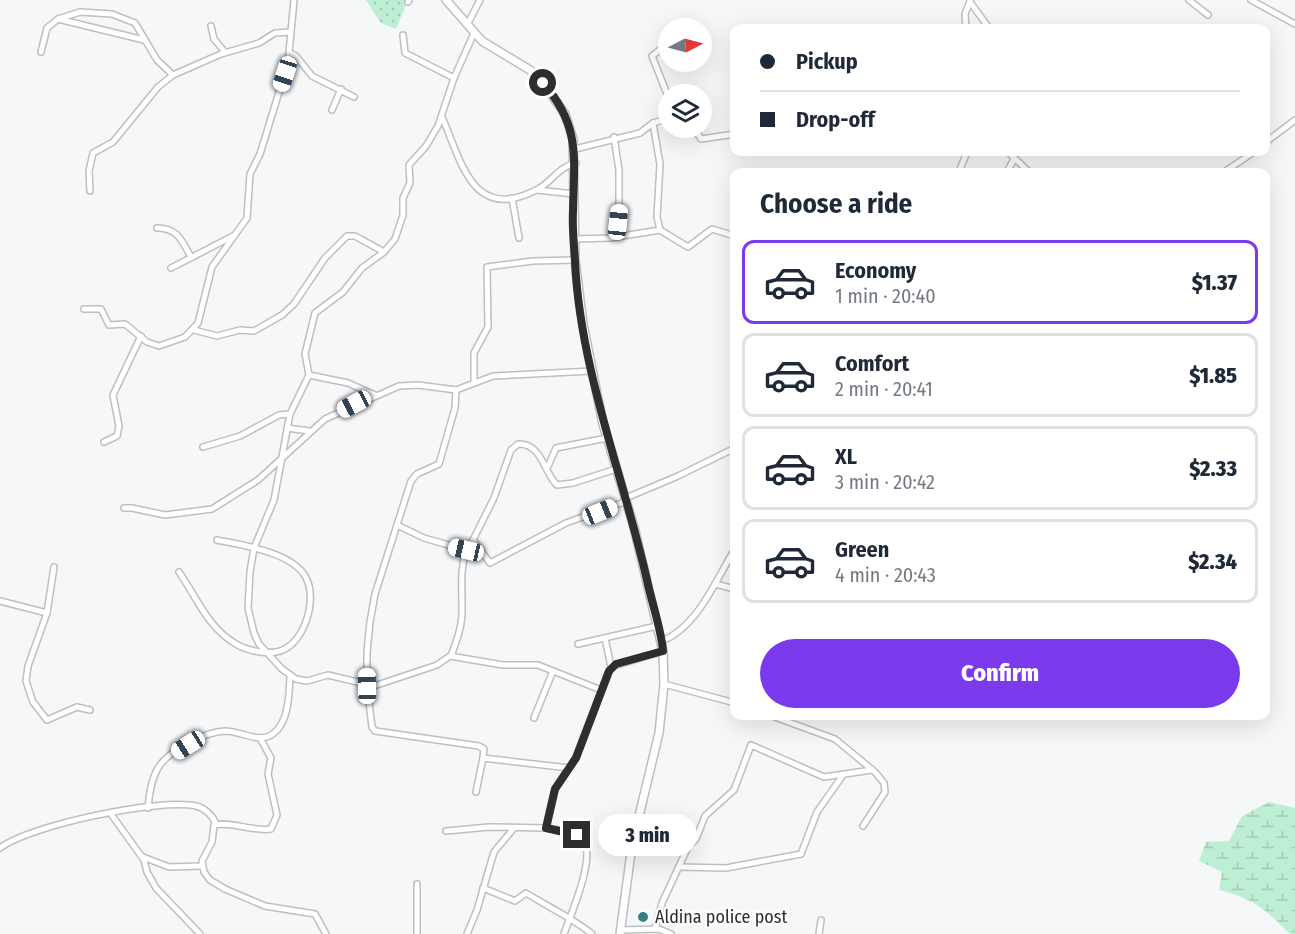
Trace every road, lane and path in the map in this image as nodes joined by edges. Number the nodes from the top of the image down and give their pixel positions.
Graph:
1 (294, 0) edge
2 (446, 0) edge
3 (480, 0) edge
4 (1189, 0) edge
5 (1251, 0) edge
6 (970, 1) edge
7 (1208, 15) dead end
8 (58, 19) junction
9 (965, 24) edge
10 (986, 24) edge
11 (1295, 24) edge
12 (467, 25) junction
13 (212, 26) dead end
14 (290, 32) junction
15 (474, 33) junction
16 (403, 35) dead end
17 (144, 40) junction
18 (658, 51) edge
19 (41, 52) dead end
20 (225, 52) junction
21 (290, 53) junction
22 (658, 71) edge
23 (173, 75) junction
24 (454, 78) junction
25 (341, 89) junction
26 (354, 97) dead end
27 (333, 110) dead end
28 (442, 117) junction
29 (1295, 120) edge
30 (658, 121) edge
31 (653, 123) junction
32 (730, 135) edge
33 (614, 137) junction
34 (700, 138) edge
35 (1270, 139) edge
36 (574, 148) junction
37 (1011, 156) edge
38 (1248, 156) edge
39 (1014, 159) junction
40 (576, 163) junction
41 (1009, 168) edge
42 (1024, 168) edge
43 (1230, 168) edge
44 (537, 190) junction
45 (90, 191) dead end
46 (573, 194) junction
47 (512, 198) junction
48 (157, 228) dead end
49 (660, 230) junction
50 (730, 234) edge
51 (233, 236) junction
52 (619, 236) junction
53 (519, 238) dead end
54 (574, 239) junction
55 (384, 252) junction
56 (191, 257) junction
57 (574, 260) junction
58 (171, 268) dead end
59 (84, 309) dead end
60 (194, 330) junction
61 (141, 336) junction
62 (592, 371) junction
63 (309, 375) junction
64 (474, 382) junction
65 (456, 390) junction
66 (375, 395) junction
67 (290, 414) junction
68 (287, 428) junction
69 (309, 431) junction
70 (607, 438) junction
71 (104, 442) dead end
72 (203, 447) dead end
73 (730, 450) edge
74 (282, 456) junction
75 (548, 466) junction
76 (616, 469) junction
77 (626, 499) junction
78 (124, 508) dead end
79 (397, 525) junction
80 (217, 540) dead end
81 (473, 540) junction
82 (254, 548) junction
83 (466, 550) junction
84 (730, 556) edge
85 (727, 561) junction
86 (730, 562) edge
87 (54, 567) dead end
88 (179, 572) dead end
89 (715, 584) junction
90 (730, 588) edge
91 (0, 601) edge
92 (47, 613) junction
93 (657, 626) junction
94 (605, 638) junction
95 (662, 641) junction
96 (578, 644) dead end
97 (663, 651) junction
98 (266, 652) junction
99 (451, 656) junction
100 (611, 667) junction
101 (553, 671) junction
102 (290, 677) junction
103 (664, 684) junction
104 (367, 686) junction
105 (601, 690) junction
106 (730, 702) edge
107 (90, 710) dead end
108 (534, 718) dead end
109 (784, 720) edge
110 (260, 738) junction
111 (483, 758) junction
112 (569, 768) junction
113 (873, 770) junction
114 (843, 775) junction
115 (476, 792) dead end
116 (148, 808) junction
117 (111, 814) junction
118 (216, 824) junction
119 (863, 826) dead end
120 (514, 828) junction
121 (546, 828) junction
122 (446, 831) dead end
123 (0, 848) edge
124 (142, 857) junction
125 (202, 866) junction
126 (678, 867) junction
127 (417, 884) dead end
128 (483, 888) junction
129 (572, 919) junction
130 (821, 920) dead end
131 (655, 929) junction
132 (620, 932) edge
133 (200, 934) edge
134 (326, 934) edge
135 (417, 934) edge
136 (467, 934) edge
137 (564, 934) edge
138 (592, 934) edge
139 (671, 934) edge
140 (819, 934) edge

1 - 14 street
2 - 12 street
3 - 12 street
4 - 7 street
5 - 11 street
6 - 9 street
6 - 10 street
8 - 17 street
8 - 17 street
8 - 19 street
12 - 15 street
13 - 20 street
14 - 20 street
14 - 21 street
15 - 24 street
15 - 36 street
16 - 24 street
17 - 23 street
18 - 22 street
20 - 23 street
21 - 25 street
21 - 51 street
23 - 45 street
24 - 28 street
25 - 26 street
25 - 27 street
28 - 47 street
28 - 55 street
29 - 35 street
30 - 31 street
31 - 33 street
31 - 49 street
32 - 34 street
33 - 36 street
33 - 52 street
36 - 40 street
37 - 39 street
38 - 43 street
39 - 41 street
39 - 42 street
40 - 44 street
40 - 46 street
44 - 46 street
44 - 47 street
46 - 54 street
47 - 53 street
48 - 56 street
49 - 50 street
49 - 52 street
51 - 56 street
51 - 60 street
52 - 54 street
54 - 57 street
55 - 60 street
55 - 63 street
56 - 58 street
57 - 62 street
57 - 64 street
59 - 61 street
60 - 61 street
61 - 71 street
62 - 64 street
62 - 70 street
63 - 66 street
63 - 67 street
64 - 65 street
65 - 66 street
65 - 79 street
66 - 69 street
67 - 68 street
67 - 72 street
68 - 69 street
68 - 74 street
69 - 74 street
70 - 75 street
70 - 76 street
73 - 77 street
74 - 78 street
74 - 82 street
75 - 76 street
75 - 81 street
76 - 77 street
77 - 81 street
77 - 93 street
79 - 83 street
79 - 104 street
80 - 82 street
81 - 83 street
82 - 98 street
82 - 98 street
83 - 99 street
84 - 85 street
85 - 86 street
85 - 89 street
87 - 92 street
88 - 98 street
89 - 90 street
89 - 95 street
91 - 92 street
92 - 107 street
93 - 94 street
93 - 95 street
94 - 96 street
94 - 100 street
95 - 97 street
97 - 100 street
97 - 103 street
98 - 102 street
99 - 101 street
99 - 104 street
100 - 105 street
101 - 105 street
101 - 108 street
102 - 104 street
102 - 110 street
103 - 106 street
103 - 132 street
104 - 111 street
105 - 112 street
109 - 113 street
110 - 116 street
110 - 118 street
111 - 112 street
111 - 115 street
112 - 121 street
113 - 114 street
113 - 119 street
114 - 126 street
114 - 126 street
116 - 117 street
116 - 118 street
117 - 123 street
117 - 124 street
118 - 125 street
120 - 121 street
120 - 122 street
120 - 128 street
121 - 129 street
124 - 125 street
124 - 133 street
125 - 134 street
126 - 131 street
127 - 135 street
128 - 129 street
128 - 136 street
129 - 137 street
129 - 138 street
130 - 140 street
131 - 132 street
131 - 139 street

